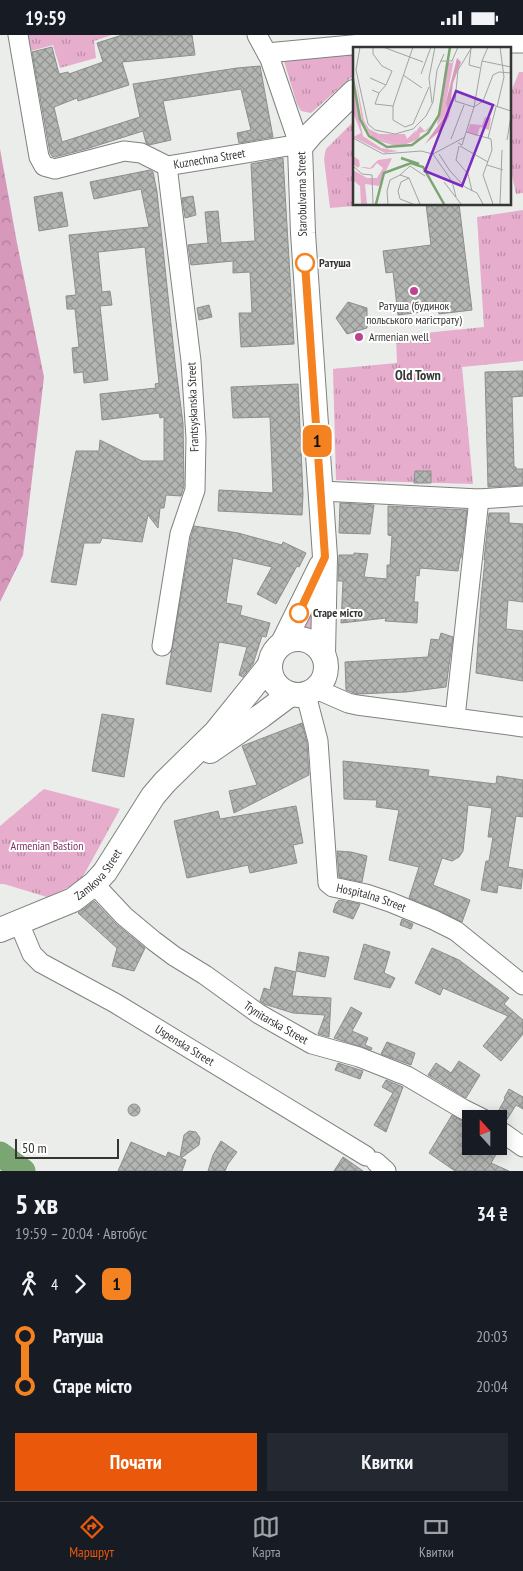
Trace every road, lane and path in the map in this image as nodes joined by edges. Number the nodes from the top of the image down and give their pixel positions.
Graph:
1 (18, 35) edge
2 (257, 35) edge
3 (389, 43) edge
4 (523, 43) edge
5 (267, 53) junction
6 (353, 93) edge
7 (300, 147) junction
8 (167, 166) junction
9 (321, 491) junction
10 (523, 495) edge
11 (479, 499) junction
12 (325, 557) junction
13 (283, 643) junction
14 (162, 647) dead end
15 (323, 654) junction
16 (270, 665) junction
17 (304, 693) junction
18 (455, 717) junction
19 (523, 727) edge
20 (165, 782) junction
21 (94, 885) junction
22 (10, 927) edge
23 (523, 985) edge
24 (465, 1110) edge
25 (508, 1136) edge
26 (523, 1147) edge
27 (376, 1163) edge

1 - 8 street, Kuznechna Street
2 - 5 street
3 - 4 street
3 - 5 street
5 - 7 street
6 - 7 main road, Starobulvarna Street
7 - 8 street, Kuznechna Street
7 - 9 main road, Starobulvarna Street
8 - 14 street, Frantsyskanska Street
9 - 11 street
9 - 12 main road, Starobulvarna Street
10 - 11 street
11 - 18 street
12 - 13 main road, Starobulvarna Street
12 - 15 main road, Starobulvarna Street
13 - 15 main road
13 - 16 main road
15 - 17 main road
16 - 17 main road
16 - 20 main road, Zamkova Street
17 - 18 street
17 - 20 main road, Zamkova Street
17 - 23 street, Hospitalna Street
18 - 19 street
20 - 21 main road, Zamkova Street
21 - 22 main road, Zamkova Street
21 - 24 street, Trynitarska Street
22 - 27 street, Uspenska Street
25 - 26 street

